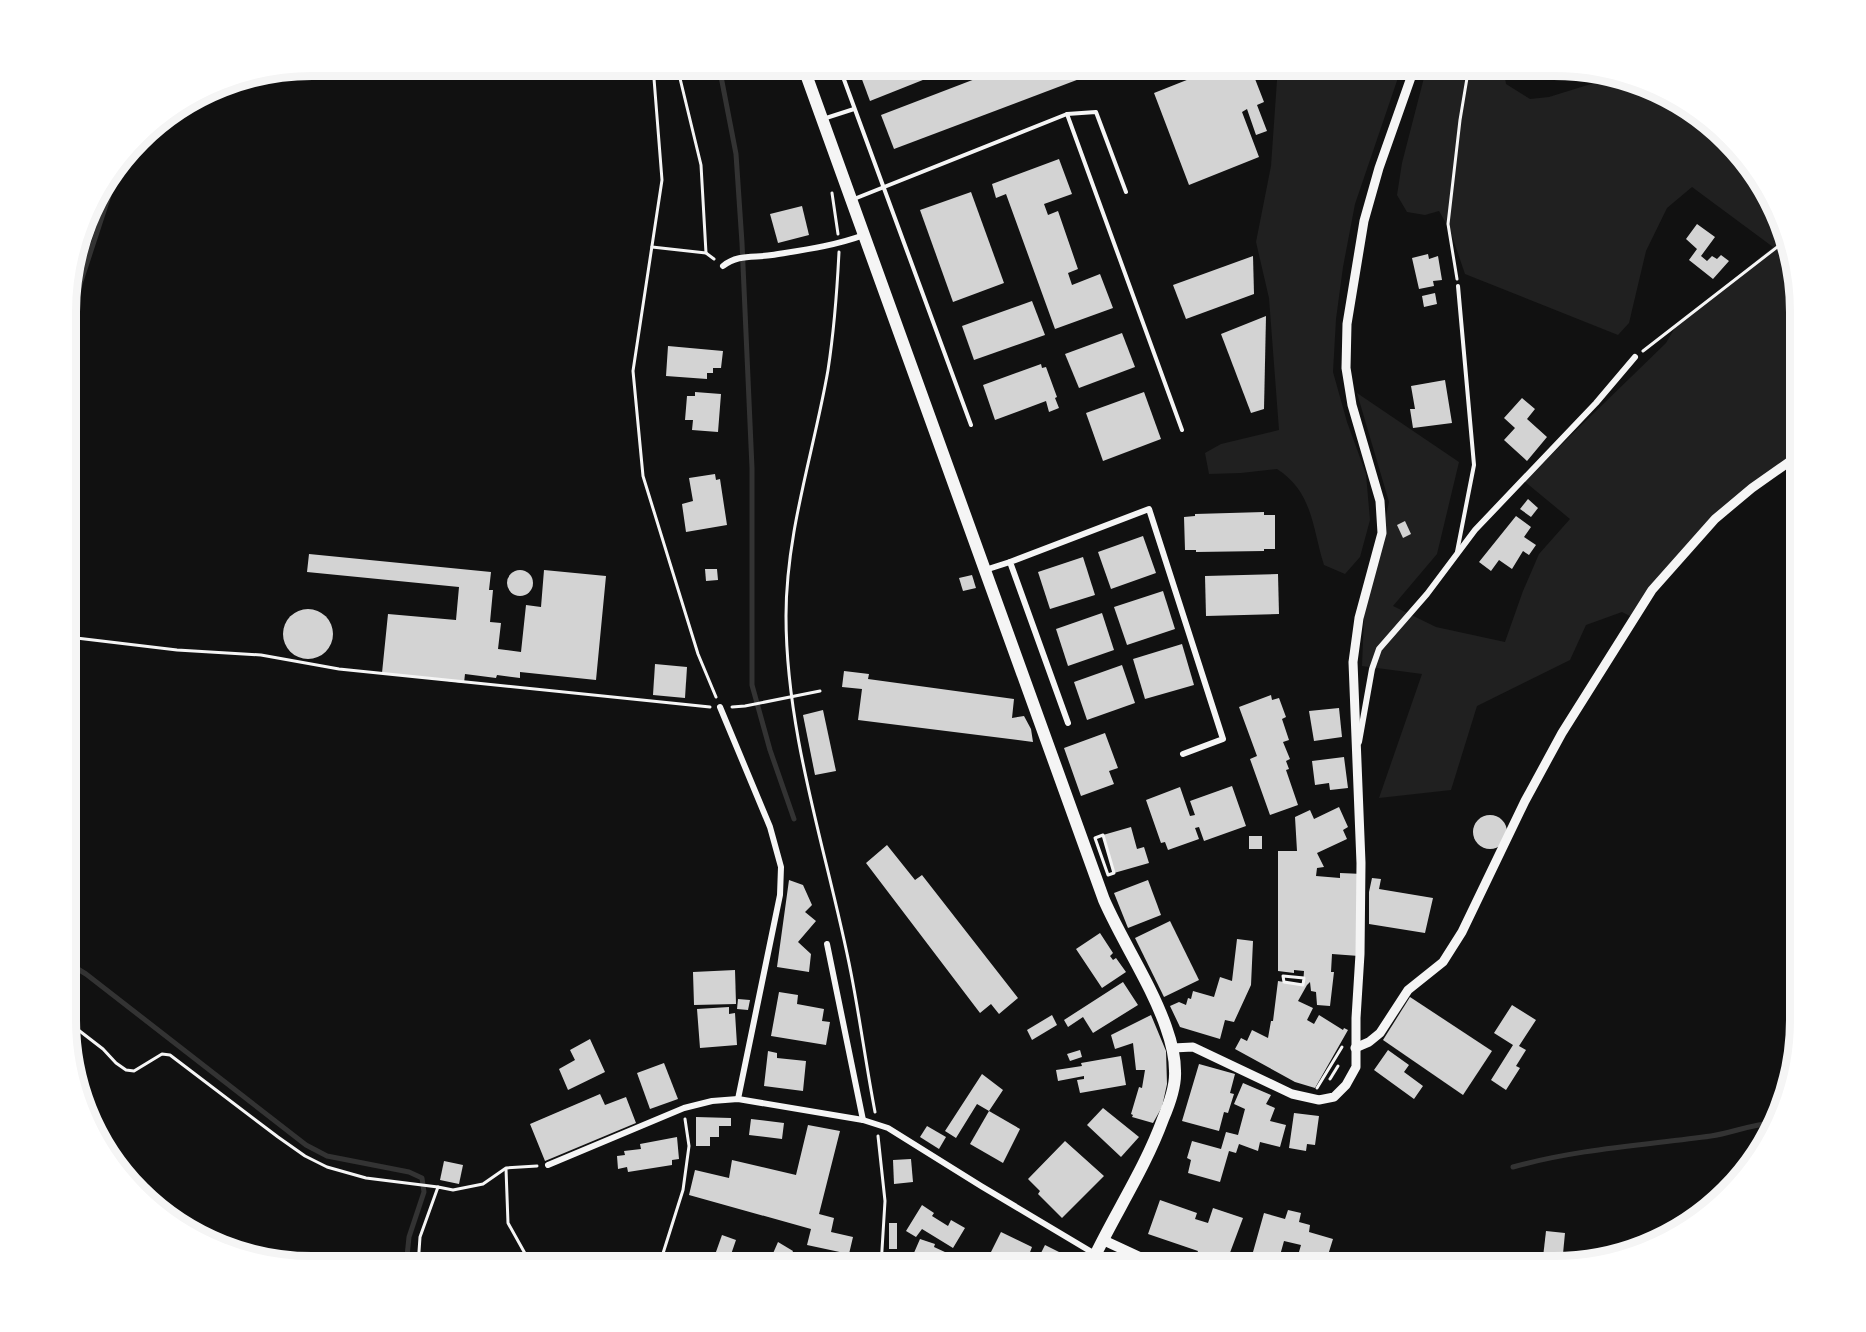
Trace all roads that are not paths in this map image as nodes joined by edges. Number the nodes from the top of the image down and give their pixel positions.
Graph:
1 (807, 76) edge
2 (842, 76) edge
3 (1411, 76) edge
4 (854, 109) junction
5 (1067, 114) junction
6 (823, 120) junction
7 (883, 188) junction
8 (1126, 192) dead end
9 (851, 200) junction
10 (864, 236) junction
11 (723, 266) road end
12 (1458, 286) road end
13 (1635, 357) road end
14 (971, 425) dead end
15 (1182, 430) dead end
16 (1790, 462) edge
17 (1456, 556) junction
18 (1010, 562) junction
19 (985, 570) junction
20 (720, 707) road end
21 (1068, 723) dead end
22 (1183, 754) dead end
23 (1357, 755) junction
24 (827, 944) dead end
25 (1173, 1048) junction
26 (1355, 1048) junction
27 (738, 1099) junction
28 (863, 1120) junction
29 (548, 1165) road end
30 (1103, 1240) junction
31 (1086, 1256) edge
32 (1094, 1256) edge
33 (1138, 1256) edge

1 - 6 main road
2 - 4 lane
3 - 23 street
4 - 6 lane
4 - 7 lane
5 - 7 lane
5 - 8 lane
5 - 15 lane
6 - 9 main road
7 - 9 lane
7 - 14 lane
9 - 10 main road
10 - 11 street
10 - 19 main road
12 - 17 lane
13 - 17 street
16 - 26 street
17 - 23 street
18 - 19 street
18 - 21 street
18 - 22 street
19 - 25 main road
20 - 27 street
23 - 26 street
24 - 28 street
25 - 26 street
25 - 30 main road
27 - 28 street
27 - 29 street
28 - 31 street
30 - 32 main road
30 - 33 main road

